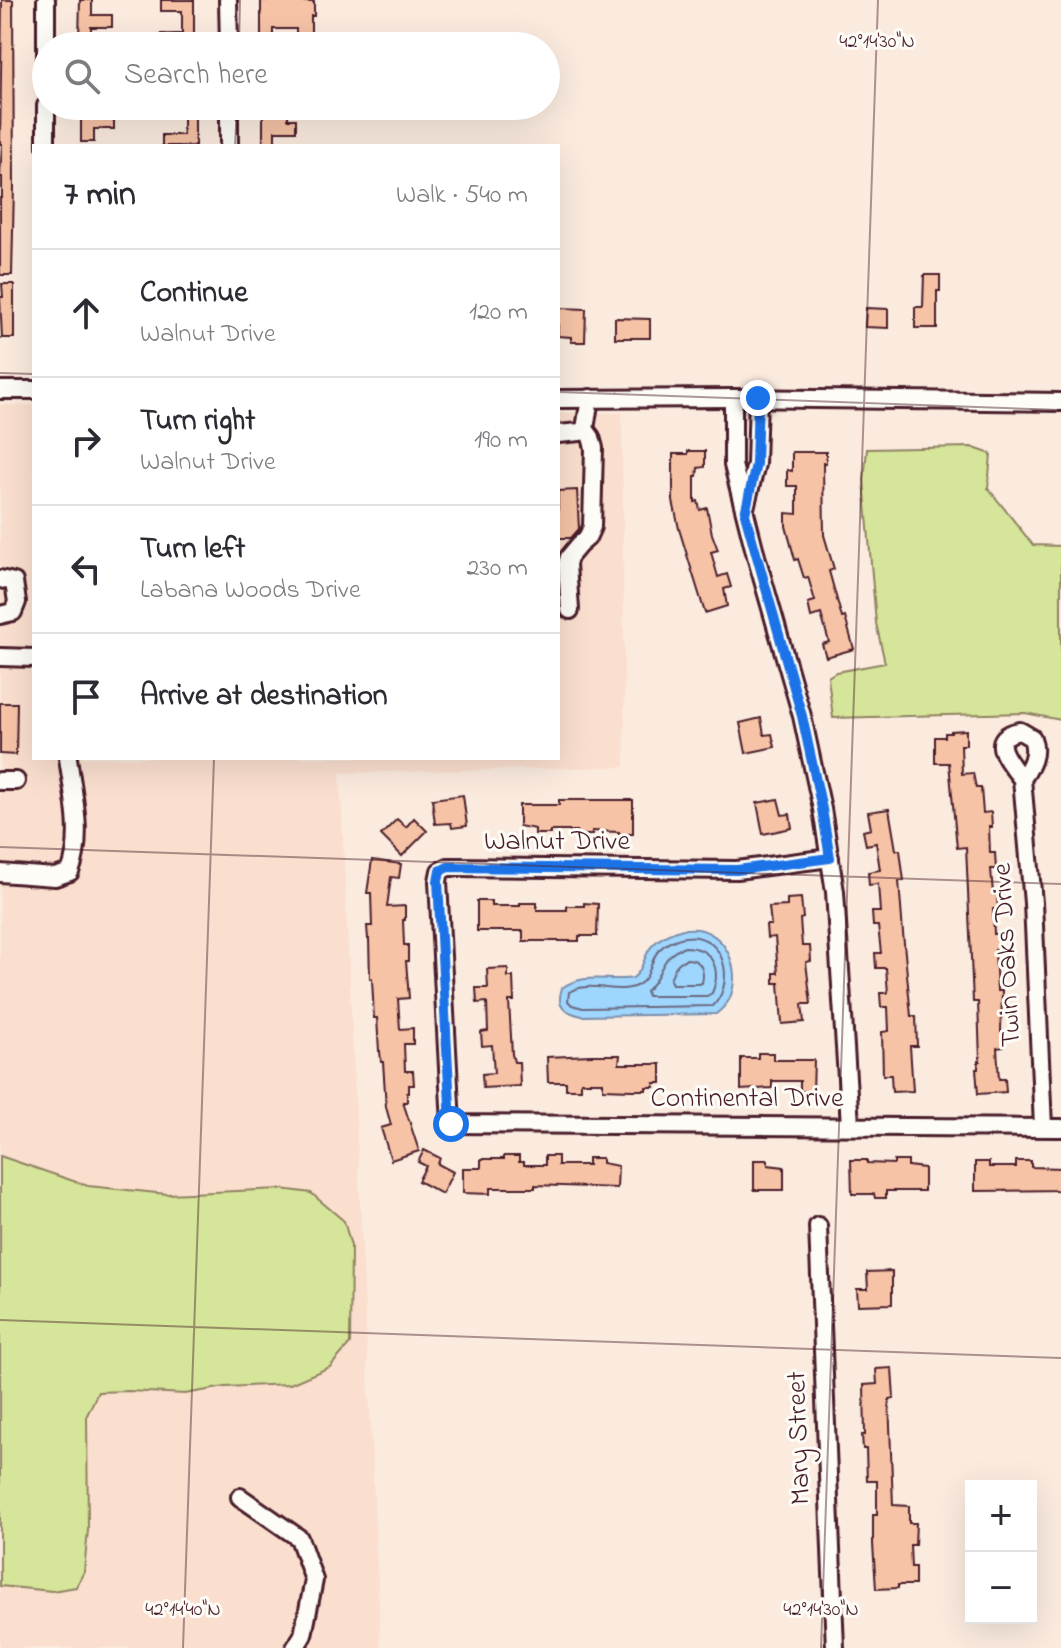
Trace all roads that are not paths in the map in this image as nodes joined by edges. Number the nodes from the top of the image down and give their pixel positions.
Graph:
1 (46, 0) edge
2 (228, 0) edge
3 (46, 32) edge
4 (229, 32) edge
5 (46, 120) edge
6 (229, 120) edge
7 (46, 144) edge
8 (229, 144) edge
9 (0, 390) edge
10 (32, 390) edge
11 (590, 398) junction
12 (733, 398) junction
13 (758, 398) junction
14 (560, 399) edge
15 (1061, 402) edge
16 (585, 429) junction
17 (560, 434) edge
18 (745, 514) junction
19 (0, 579) edge
20 (570, 610) dead end
21 (0, 615) edge
22 (0, 657) edge
23 (32, 658) edge
24 (68, 760) edge
25 (1022, 779) dead end
26 (830, 858) junction
27 (0, 873) edge
28 (451, 1124) joint
29 (850, 1125) junction
30 (1061, 1126) edge
31 (1043, 1127) junction
32 (818, 1226) dead end
33 (240, 1497) dead end
34 (295, 1648) edge
35 (835, 1648) edge

1 - 3 street
2 - 4 street
5 - 7 street
6 - 8 street
9 - 10 street
11 - 12 street
11 - 14 street
11 - 16 street
12 - 13 street
12 - 18 street
13 - 15 street
13 - 18 street
16 - 17 street
16 - 20 street
18 - 26 street
19 - 21 street
22 - 23 street
24 - 27 street
25 - 31 street, Twin Oaks Drive
26 - 28 street, Walnut Drive
26 - 29 street
28 - 29 street, Continental Drive
29 - 31 street, Continental Drive
30 - 31 street, Continental Drive
32 - 35 street, Mary Street
33 - 34 street

